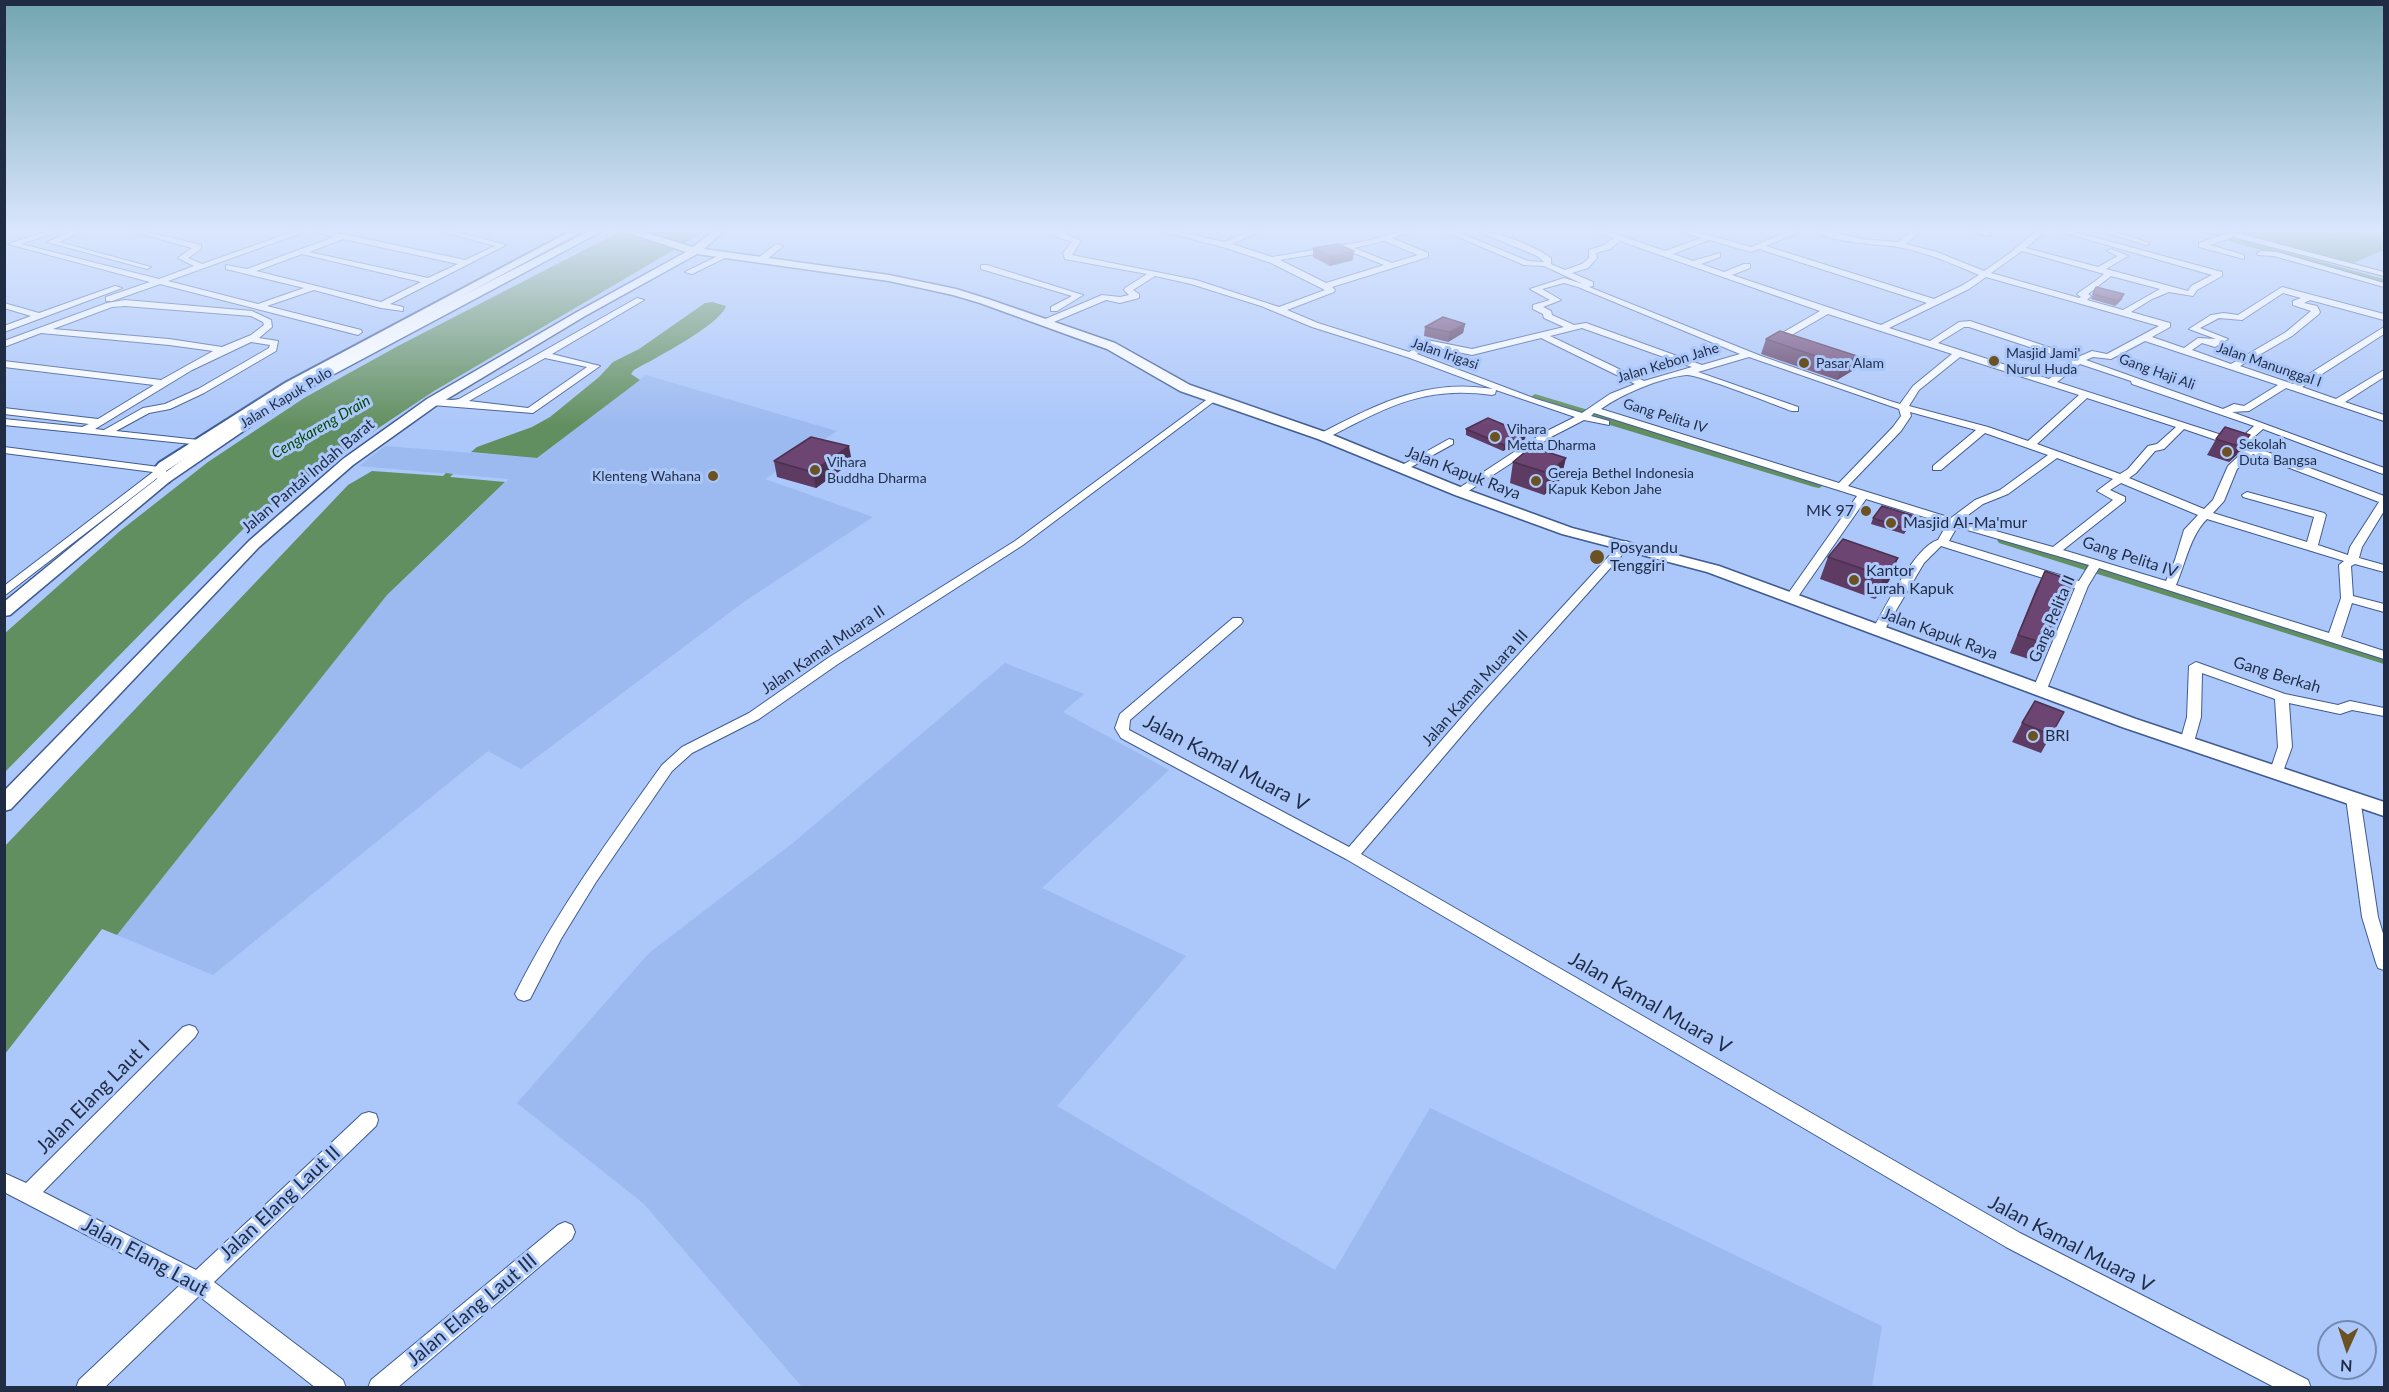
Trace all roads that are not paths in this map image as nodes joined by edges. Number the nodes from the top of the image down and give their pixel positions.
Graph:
1 (97, 296) edge
2 (118, 296) edge
3 (215, 296) edge
4 (289, 296) edge
5 (346, 296) edge
6 (398, 296) edge
7 (457, 296) edge
8 (473, 296) edge
9 (613, 296) edge
10 (968, 296) edge
11 (1079, 296) edge
12 (1136, 296) edge
13 (1236, 296) edge
14 (1318, 296) edge
15 (1549, 296) edge
16 (1606, 296) edge
17 (1785, 296) edge
18 (1912, 296) edge
19 (1948, 296) edge
20 (2059, 296) edge
21 (2087, 296) edge
22 (2151, 296) edge
23 (2273, 296) edge
24 (2305, 296) edge
25 (2309, 297) junction
26 (640, 300) dead end
27 (2079, 302) junction
28 (1933, 303) junction
29 (381, 304) junction
30 (4, 305) edge
31 (257, 307) junction
32 (400, 309) dead end
33 (1280, 310) junction
34 (1828, 310) junction
35 (2124, 313) junction
36 (38, 316) junction
37 (2385, 317) edge
38 (1041, 320) junction
39 (1572, 327) junction
40 (1883, 327) junction
41 (4, 329) edge
42 (2385, 330) edge
43 (37, 331) junction
44 (358, 332) dead end
45 (1542, 335) junction
46 (2146, 338) junction
47 (4, 339) edge
48 (250, 339) junction
49 (1932, 343) junction
50 (4, 344) edge
51 (223, 350) junction
52 (2185, 351) junction
53 (1959, 353) junction
54 (542, 354) junction
55 (1750, 354) junction
56 (1410, 356) junction
57 (2079, 360) junction
58 (4, 364) edge
59 (1700, 367) junction
60 (2232, 367) junction
61 (1688, 371) junction
62 (2385, 373) edge
63 (161, 383) junction
64 (2050, 383) junction
65 (1643, 384) junction
66 (2290, 386) junction
67 (1492, 392) dead end
68 (2086, 394) junction
69 (1213, 398) junction
70 (432, 402) junction
71 (2338, 402) junction
72 (457, 403) junction
73 (1903, 407) junction
74 (1795, 409) dead end
75 (4, 411) edge
76 (2223, 412) junction
77 (1589, 413) junction
78 (2385, 418) edge
79 (4, 422) edge
80 (100, 422) junction
81 (2261, 425) junction
82 (2181, 427) junction
83 (1984, 429) junction
84 (85, 430) junction
85 (107, 432) junction
86 (1323, 436) junction
87 (2230, 441) junction
88 (197, 442) junction
89 (1449, 442) dead end
90 (212, 445) junction
91 (2029, 445) junction
92 (2252, 449) junction
93 (4, 450) edge
94 (1706, 453) dead end
95 (2056, 454) junction
96 (1937, 468) dead end
97 (1400, 469) junction
98 (2385, 471) edge
99 (161, 474) junction
100 (2121, 479) junction
101 (1841, 487) junction
102 (1460, 492) junction
103 (2247, 495) dead end
104 (1861, 497) junction
105 (2385, 502) edge
106 (2206, 515) junction
107 (1952, 523) junction
108 (1942, 543) junction
109 (1626, 544) junction
110 (2311, 548) junction
111 (2055, 551) junction
112 (2353, 560) junction
113 (2094, 566) junction
114 (2385, 569) edge
115 (2082, 586) junction
116 (2169, 587) junction
117 (4, 592) edge
118 (1791, 598) junction
119 (2347, 598) junction
120 (2385, 608) edge
121 (4, 611) edge
122 (1237, 621) dead end
123 (1878, 631) junction
124 (2334, 639) junction
125 (2385, 655) edge
126 (2040, 689) junction
127 (2282, 697) junction
128 (2385, 712) edge
129 (2187, 742) junction
130 (2276, 774) junction
131 (2353, 798) junction
132 (4, 804) edge
133 (2385, 809) edge
134 (1351, 855) junction
135 (2385, 963) edge
136 (524, 994) dead end
137 (189, 1032) dead end
138 (369, 1120) dead end
139 (4, 1182) edge
140 (29, 1193) junction
141 (565, 1232) dead end
142 (196, 1281) junction
143 (87, 1388) edge
144 (335, 1388) edge
145 (379, 1388) edge
146 (2300, 1388) edge

1 - 36 street
2 - 47 street
3 - 31 street
4 - 31 street
5 - 29 street
6 - 29 street
7 - 88 street, Jalan Kapuk Pulo
8 - 90 main road, Jalan Kapuk Pulo
9 - 70 main road, Jalan Pantai Indah Barat
10 - 38 main road, Jalan Kapuk Raya
11 - 38 street
12 - 38 street
13 - 33 street, Jalan Irigasi
14 - 33 street
15 - 39 street
16 - 55 street
17 - 34 street
18 - 28 street
19 - 28 street
20 - 27 street
21 - 27 street
22 - 35 street
23 - 52 street
24 - 25 street
25 - 37 street
25 - 60 street
26 - 54 street
27 - 35 street
28 - 40 street
29 - 32 street
30 - 36 street
31 - 44 street
33 - 56 street, Jalan Irigasi
34 - 40 street
34 - 55 street, Jalan Kebon Jahe
35 - 46 street
36 - 41 street
38 - 69 main road, Jalan Kapuk Raya
39 - 45 street
39 - 59 street
40 - 49 street
42 - 66 street
43 - 48 street
43 - 50 street
43 - 51 street
45 - 56 street
45 - 65 street
46 - 52 street, Jalan Manunggal I
46 - 57 street
48 - 51 street
48 - 85 street
49 - 53 street
49 - 57 street, Gang Haji Ali
51 - 63 street
52 - 60 street, Jalan Manunggal I
53 - 64 street
53 - 73 street
54 - 72 street
54 - 72 street
55 - 59 street, Jalan Kebon Jahe
55 - 73 street
56 - 77 street, Jalan Irigasi
57 - 64 street
57 - 76 street, Gang Haji Ali
58 - 63 street
59 - 61 street, Jalan Kebon Jahe
60 - 66 street, Jalan Manunggal I
61 - 65 street, Jalan Kebon Jahe
61 - 74 street
62 - 71 street
63 - 80 street
64 - 68 street
65 - 77 street, Jalan Kebon Jahe
66 - 71 street, Jalan Manunggal I
66 - 76 street
67 - 86 street
68 - 82 street
68 - 91 street
69 - 86 main road, Jalan Kapuk Raya
69 - 136 street, Jalan Kamal Muara II
70 - 72 street
70 - 132 main road, Jalan Pantai Indah Barat
71 - 78 street, Jalan Manunggal I
73 - 83 street
73 - 101 street
75 - 80 street
76 - 81 street, Gang Haji Ali
77 - 94 street, Jalan Irigasi
77 - 101 street, Gang Pelita IV
77 - 102 street, Jalan Kebon Jahe
79 - 84 street
80 - 84 street
81 - 87 street
81 - 98 street, Gang Haji Ali
82 - 87 street
82 - 100 street
83 - 91 street
83 - 96 street
84 - 85 street
85 - 88 street
86 - 97 main road, Jalan Kapuk Raya
87 - 92 street
88 - 90 street
88 - 99 street, Jalan Kapuk Pulo
89 - 97 street
90 - 99 main road, Jalan Kapuk Pulo
91 - 95 street
92 - 105 street
92 - 106 street
93 - 99 street
95 - 100 street
95 - 107 street
97 - 102 main road, Jalan Kapuk Raya
99 - 117 street
99 - 121 main road, Jalan Kapuk Pulo
100 - 106 street
100 - 111 street
101 - 104 street, Gang Pelita IV
102 - 109 main road, Jalan Kapuk Raya
103 - 110 street
104 - 107 street, Gang Pelita IV
104 - 118 street
105 - 112 street
106 - 110 street
106 - 116 street
107 - 108 street
107 - 111 street, Gang Pelita IV
108 - 115 street
108 - 123 street
109 - 118 main road, Jalan Kapuk Raya
109 - 134 street, Jalan Kamal Muara III
110 - 112 street
111 - 113 street, Gang Pelita IV
112 - 114 street
112 - 119 street
113 - 115 street, Gang Pelita II
113 - 116 street, Gang Pelita IV
115 - 126 street, Gang Pelita II
116 - 124 street, Gang Pelita IV
118 - 123 main road, Jalan Kapuk Raya
119 - 120 street
119 - 124 street
122 - 134 street, Jalan Kamal Muara V
123 - 126 main road, Jalan Kapuk Raya
124 - 125 street, Gang Pelita IV
126 - 129 main road, Jalan Kapuk Raya
127 - 128 street, Gang Berkah
127 - 129 street, Gang Berkah
127 - 130 street
129 - 130 main road, Jalan Kapuk Raya
130 - 131 main road, Jalan Kapuk Raya
131 - 133 main road, Jalan Kapuk Raya
131 - 135 street
134 - 146 street, Jalan Kamal Muara V
137 - 140 street, Jalan Elang Laut I
138 - 142 street, Jalan Elang Laut II
139 - 140 street, Jalan Elang Laut
140 - 142 street, Jalan Elang Laut
141 - 145 street, Jalan Elang Laut III
142 - 143 street, Jalan Elang Laut II
142 - 144 street, Jalan Elang Laut

